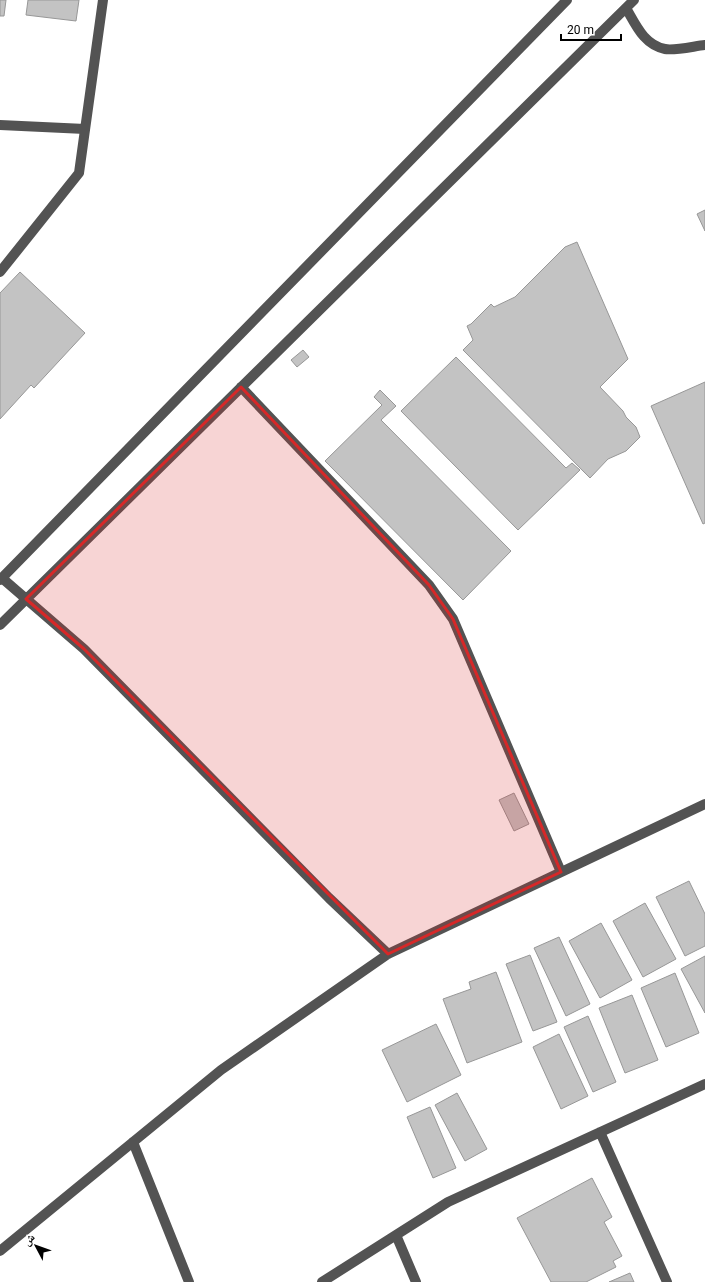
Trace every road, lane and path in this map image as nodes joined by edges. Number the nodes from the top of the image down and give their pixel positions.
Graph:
1 (103, 0) edge
2 (567, 0) edge
3 (634, 0) edge
4 (626, 8) junction
5 (705, 45) edge
6 (0, 125) edge
7 (85, 129) junction
8 (0, 272) edge
9 (241, 387) junction
10 (1, 579) edge
11 (26, 599) junction
12 (0, 625) edge
13 (705, 804) edge
14 (561, 872) junction
15 (388, 954) junction
16 (705, 1084) edge
17 (600, 1132) junction
18 (134, 1142) junction
19 (396, 1235) junction
20 (0, 1251) edge
21 (189, 1282) edge
22 (322, 1282) edge
23 (416, 1282) edge
24 (667, 1282) edge

1 - 7 street
2 - 10 street
3 - 4 street
4 - 5 street
4 - 9 street
6 - 7 street
7 - 8 street
9 - 11 street
9 - 14 street
10 - 11 street
11 - 12 street
11 - 15 street
13 - 14 street
14 - 15 street
15 - 18 street
16 - 17 street
17 - 19 street
17 - 24 street
18 - 20 street
18 - 21 street
19 - 22 street
19 - 23 street

